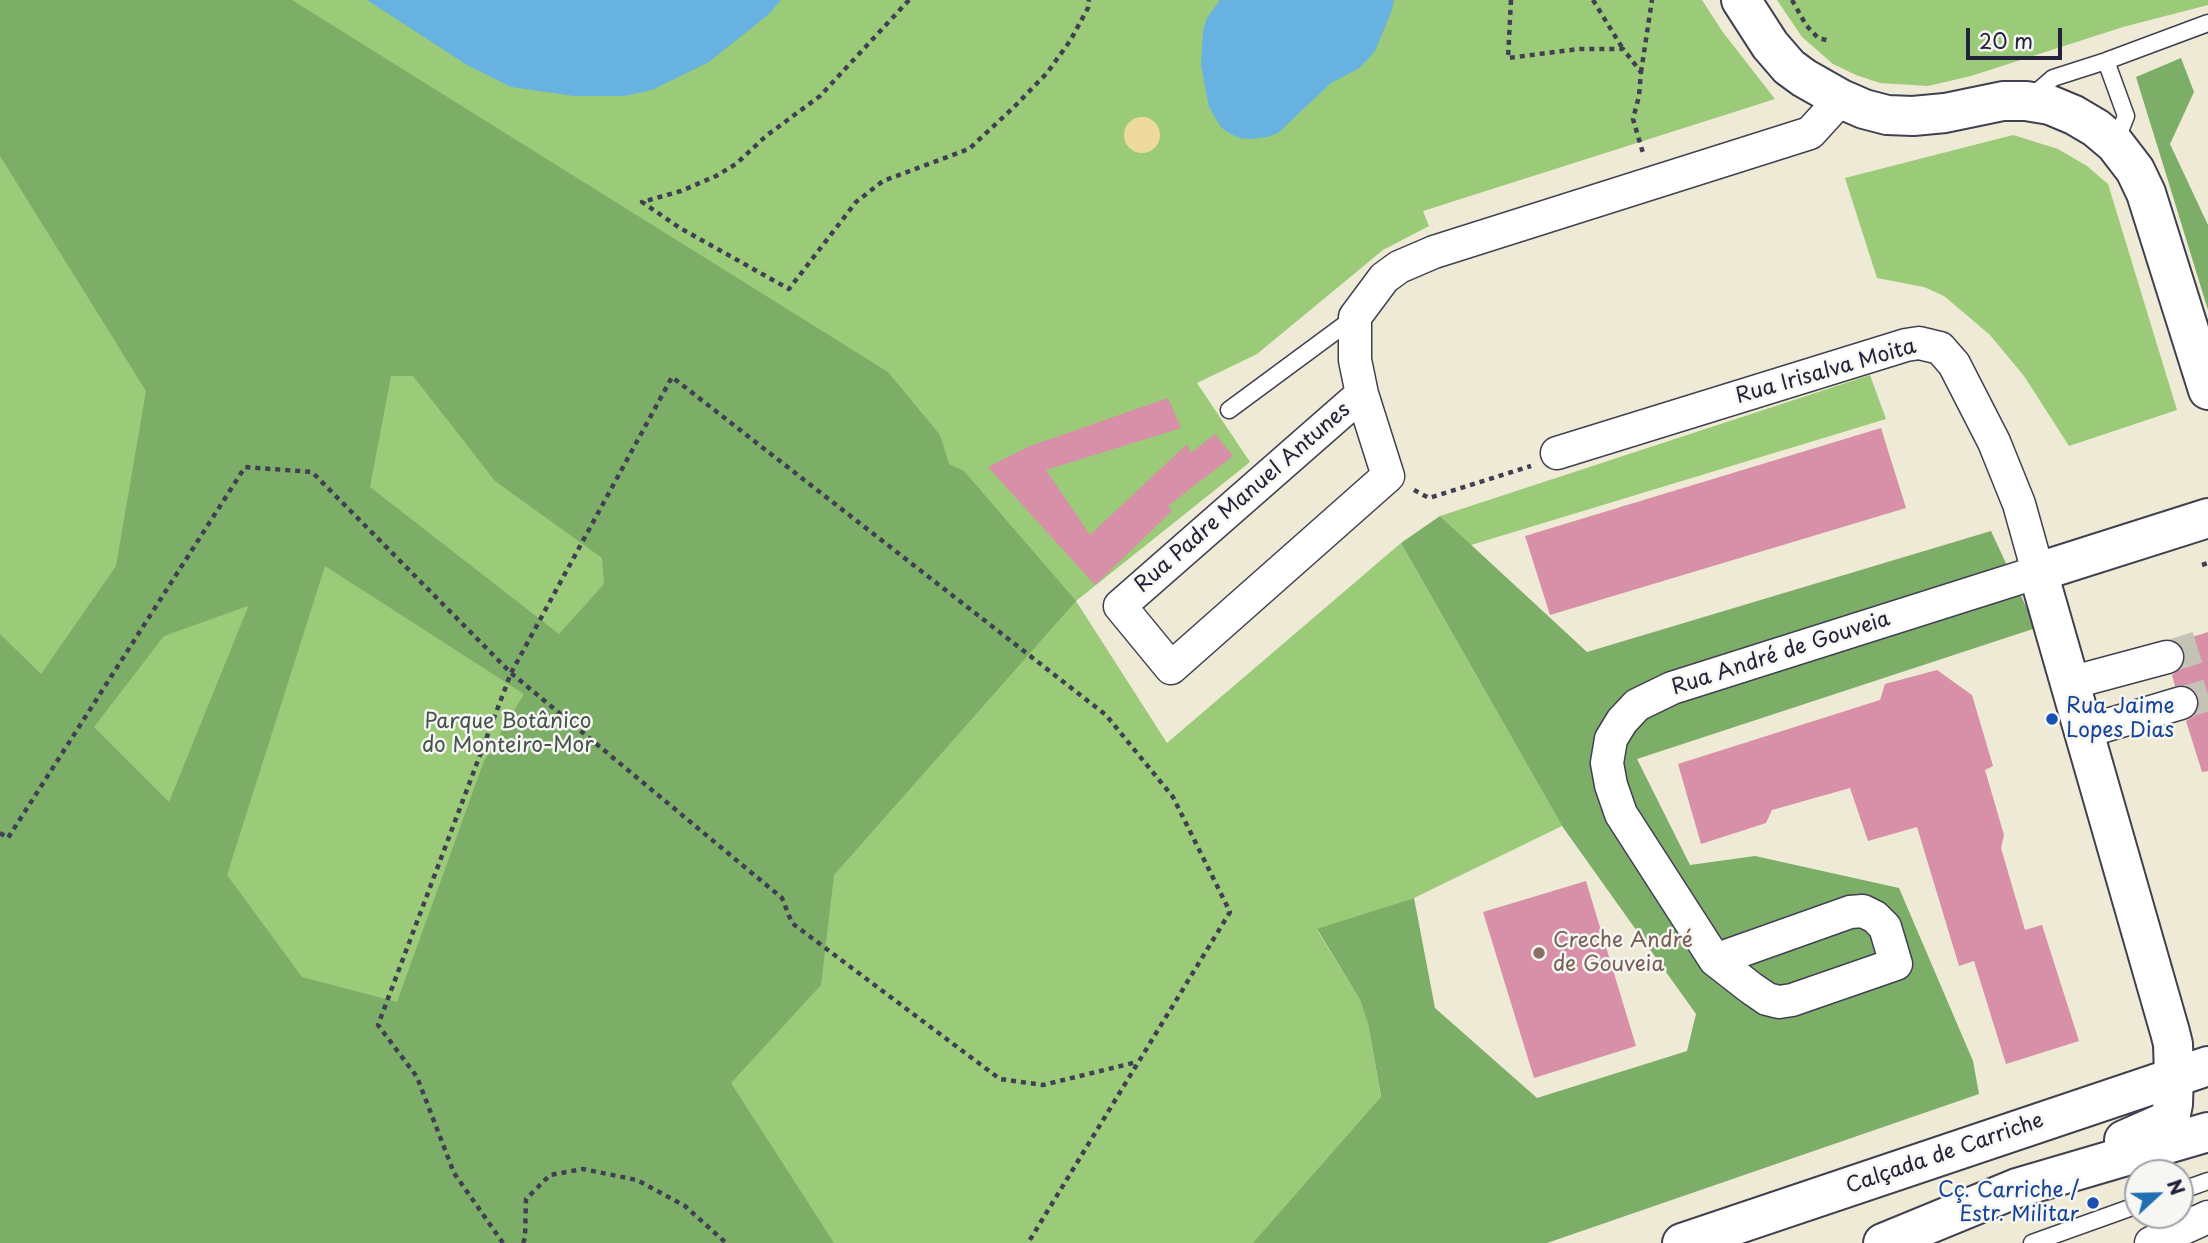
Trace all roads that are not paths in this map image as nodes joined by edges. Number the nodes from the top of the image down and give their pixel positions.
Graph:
1 (1741, 0) edge
2 (2208, 23) edge
3 (2106, 61) junction
4 (1840, 99) junction
5 (2026, 101) junction
6 (2115, 144) junction
7 (1355, 317) junction
8 (2208, 390) edge
9 (1362, 394) junction
10 (1229, 410) dead end
11 (1557, 453) road end
12 (2208, 518) edge
13 (2038, 572) junction
14 (2166, 657) tunnel mouth
15 (2070, 683) junction
16 (2180, 703) tunnel mouth
17 (2084, 732) junction
18 (1715, 960) junction
19 (2191, 1071) edge
20 (2208, 1132) edge
21 (2017, 1188) junction
22 (2124, 1210) edge
23 (2208, 1217) edge
24 (2155, 1242) edge
25 (1682, 1243) edge
26 (1883, 1243) edge
27 (2032, 1243) edge

1 - 4 main road
2 - 3 lane
3 - 5 lane
3 - 6 lane
4 - 5 main road
4 - 7 street
5 - 6 main road
6 - 8 main road
7 - 9 street, Rua Padre Manuel Antunes
7 - 10 lane
9 - 9 street, Rua Padre Manuel Antunes
11 - 13 street, Rua Irisalva Moita
12 - 13 main road, Rua André de Gouveia
13 - 15 main road
13 - 18 street, Rua André de Gouveia
14 - 15 street
15 - 17 main road
16 - 17 street
17 - 19 main road
18 - 18 street, Rua André de Gouveia
19 - 21 main road
19 - 25 main road, Calçada de Carriche
20 - 21 main road
21 - 26 main road
22 - 27 lane
23 - 24 street

